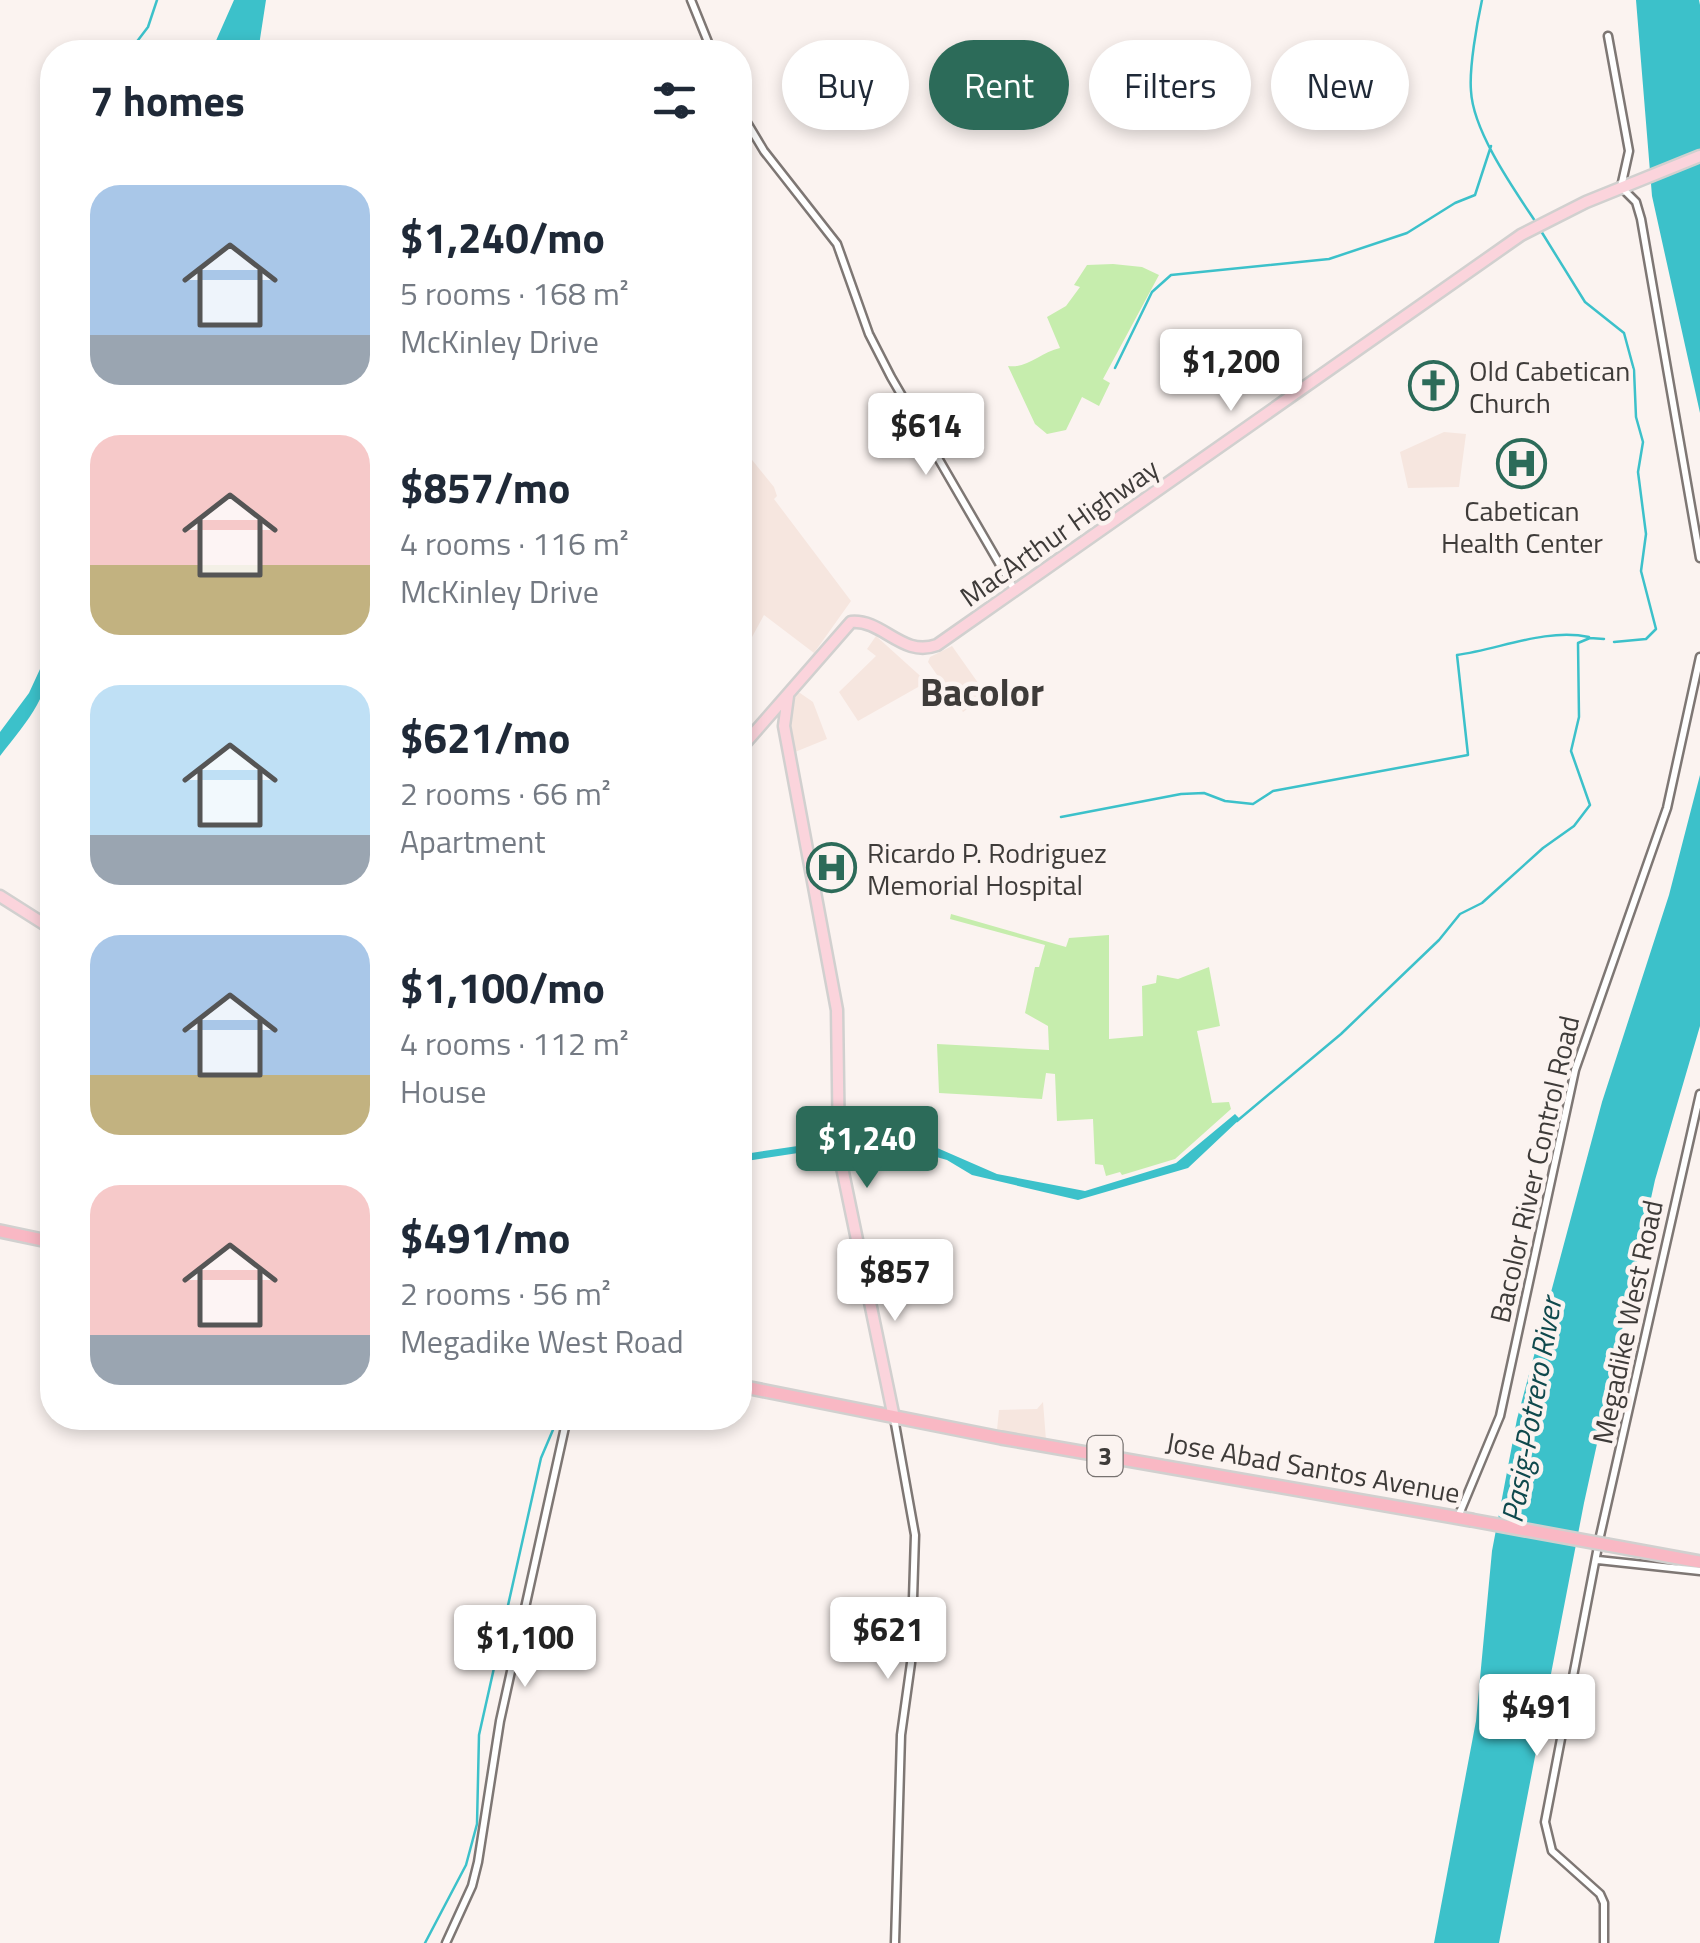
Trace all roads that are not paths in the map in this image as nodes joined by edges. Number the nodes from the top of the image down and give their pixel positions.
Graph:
1 (691, 0) edge
2 (1608, 36) dead end
3 (707, 40) edge
4 (752, 130) edge
5 (1700, 156) edge
6 (1625, 186) junction
7 (1700, 558) edge
8 (1015, 590) junction
9 (1700, 657) edge
10 (788, 695) junction
11 (765, 724) junction
12 (784, 726) junction
13 (752, 737) edge
14 (0, 896) edge
15 (40, 921) edge
16 (1700, 1094) edge
17 (0, 1231) edge
18 (40, 1239) edge
19 (752, 1388) edge
20 (894, 1418) junction
21 (564, 1430) edge
22 (1464, 1518) junction
23 (1598, 1560) junction
24 (1700, 1562) edge
25 (1700, 1571) edge
26 (446, 1943) edge
27 (896, 1943) edge
28 (1604, 1943) edge

1 - 3 street
2 - 6 street
4 - 8 street
5 - 6 main road, MacArthur Highway
6 - 7 street
6 - 8 main road, MacArthur Highway
8 - 10 main road, MacArthur Highway
9 - 22 street, Bacolor River Control Road
10 - 11 main road, MacArthur Highway
10 - 12 main road
11 - 12 main road
11 - 13 main road, MacArthur Highway
12 - 20 main road
14 - 15 main road
16 - 23 street, Megadike West Road
17 - 18 highway
19 - 20 highway, Jose Abad Santos Avenue / 3
20 - 22 highway, Jose Abad Santos Avenue / 3
20 - 27 street
21 - 26 street
22 - 24 highway, Jose Abad Santos Avenue / 3, bridge
23 - 25 street
23 - 28 street, Megadike West Road

